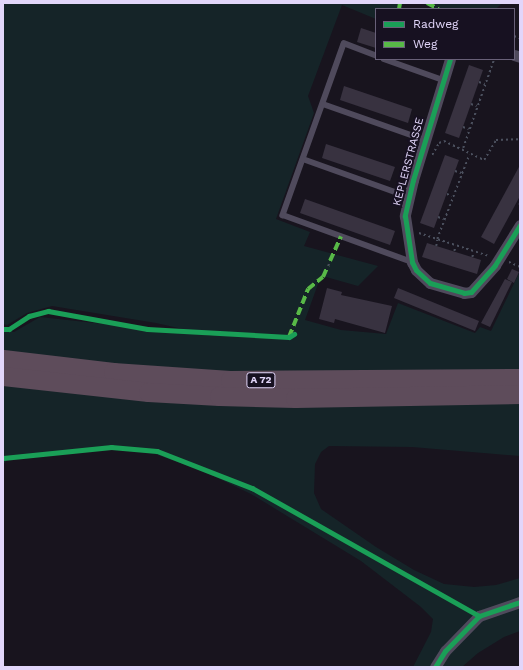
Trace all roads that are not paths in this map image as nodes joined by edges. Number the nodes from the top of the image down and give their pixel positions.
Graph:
1 (375, 56) edge
2 (387, 60) edge
3 (450, 60) edge
4 (443, 80) junction
5 (323, 104) junction
6 (425, 140) junction
7 (303, 159) junction
8 (409, 197) junction
9 (520, 224) edge
10 (412, 262) junction
11 (3, 359) edge
12 (3, 376) edge
13 (520, 378) edge
14 (520, 394) edge
15 (520, 602) edge
16 (435, 667) edge

1 - 5 lane
2 - 4 lane
3 - 4 street, KEPLERSTRASSE
4 - 6 street, KEPLERSTRASSE
5 - 6 lane
5 - 7 lane
6 - 8 street, KEPLERSTRASSE
7 - 8 lane
7 - 10 lane
8 - 10 street, KEPLERSTRASSE
9 - 10 street, KEPLERSTRASSE
11 - 13 highway, A 72
12 - 14 highway, A 72
15 - 16 street

